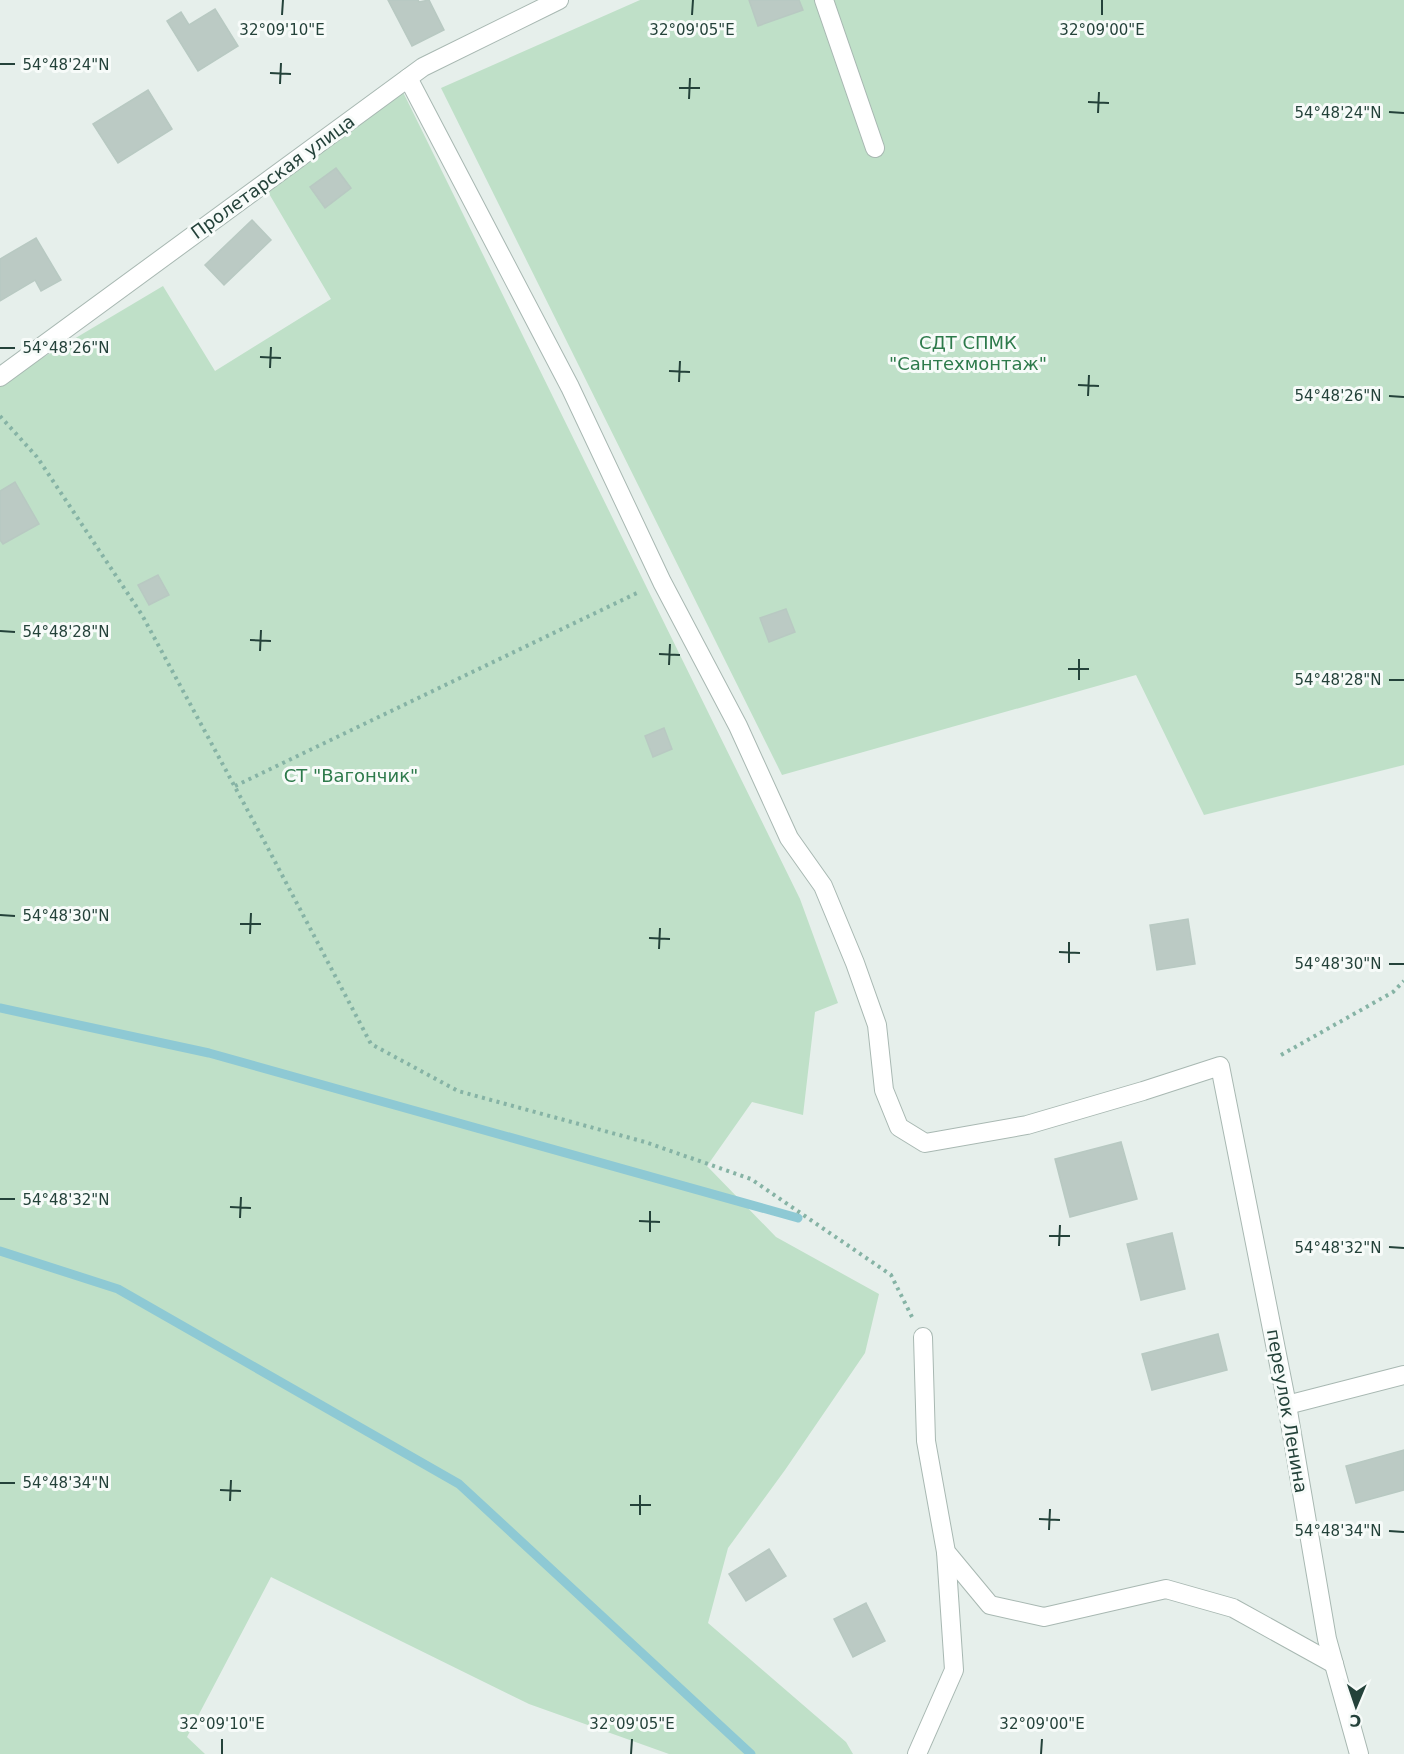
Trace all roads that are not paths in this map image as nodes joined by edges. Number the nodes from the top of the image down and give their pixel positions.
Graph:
1 (559, 0) edge
2 (824, 0) edge
3 (408, 78) junction
4 (875, 148) dead end
5 (0, 378) edge
6 (923, 1337) road end
7 (1404, 1375) edge
8 (1287, 1405) junction
9 (946, 1552) junction
10 (1334, 1664) junction
11 (916, 1754) edge
12 (1359, 1754) edge

1 - 3 street, Пролетарская улица
2 - 4 street
3 - 5 street, Пролетарская улица
3 - 8 street, переулок Ленина
6 - 9 street
7 - 8 street
8 - 10 street, переулок Ленина
9 - 10 street
9 - 11 street
10 - 12 street, переулок Ленина

